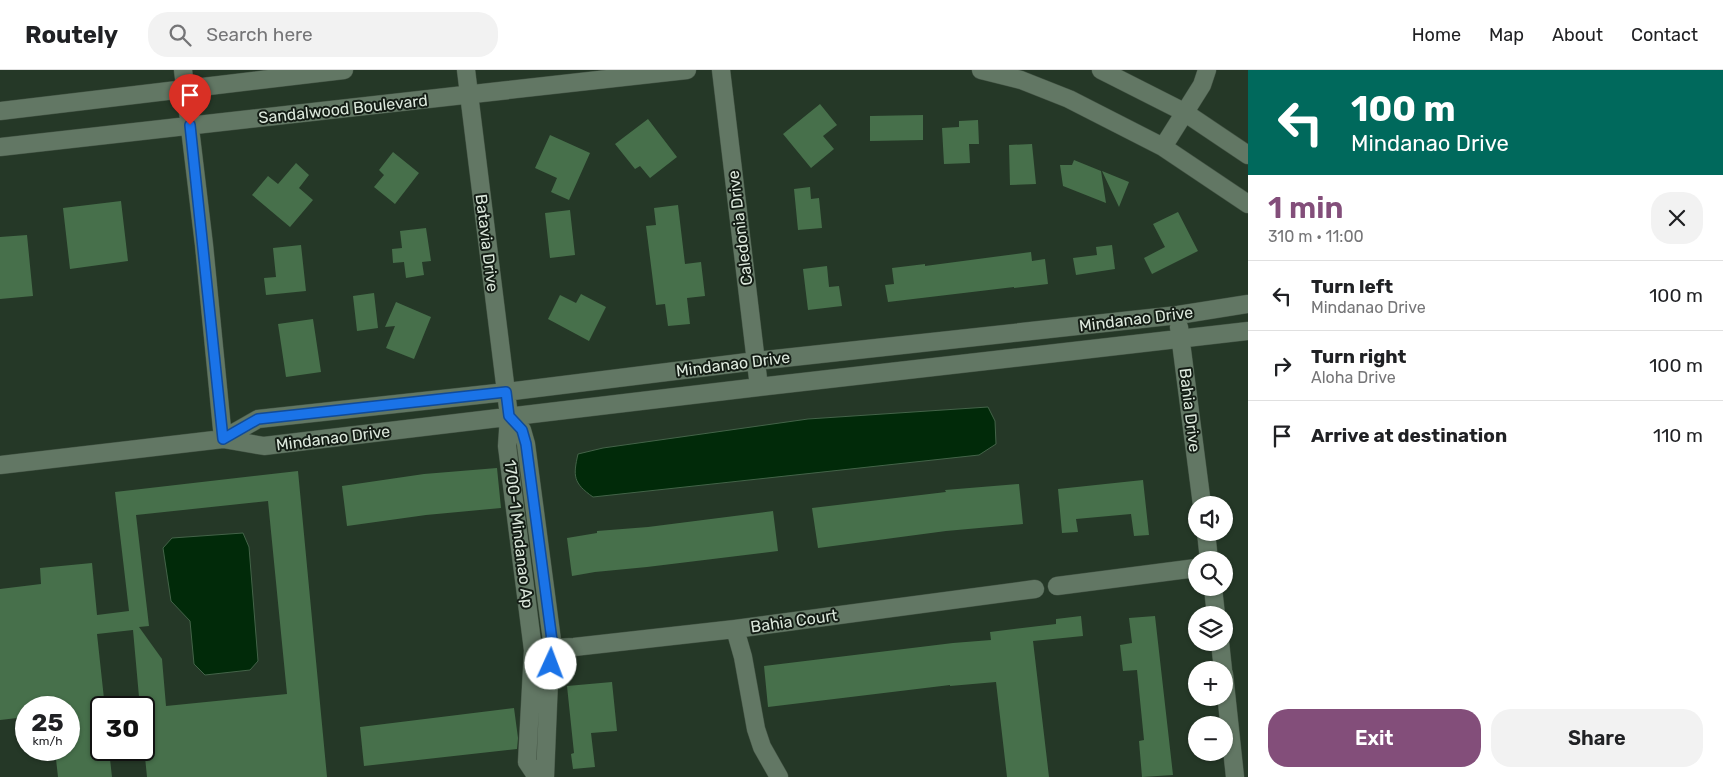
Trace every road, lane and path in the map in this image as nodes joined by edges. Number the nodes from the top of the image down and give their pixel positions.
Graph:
1 (183, 70) edge
2 (344, 70) edge
3 (466, 70) edge
4 (687, 70) edge
5 (721, 70) edge
6 (981, 70) edge
7 (1101, 70) edge
8 (1207, 70) edge
9 (185, 89) junction
10 (468, 95) junction
11 (0, 112) edge
12 (1184, 112) junction
13 (190, 125) junction
14 (0, 147) edge
15 (1163, 147) junction
16 (1248, 155) edge
17 (1248, 204) edge
18 (1248, 304) edge
19 (1178, 315) junction
20 (1248, 332) edge
21 (1181, 339) junction
22 (756, 361) junction
23 (759, 387) junction
24 (506, 392) junction
25 (509, 416) junction
26 (223, 439) junction
27 (0, 465) edge
28 (1201, 496) edge
29 (1188, 569) edge
30 (1057, 586) dead end
31 (1035, 590) dead end
32 (736, 629) junction
33 (553, 648) junction
34 (1227, 706) edge
35 (537, 777) edge
36 (545, 777) edge
37 (778, 777) edge
38 (1235, 777) edge

1 - 9 street
2 - 9 street
3 - 10 street, Batavia Drive
4 - 10 street, Sandalwood Boulevard
5 - 22 street, Caledonia Drive
6 - 15 street
7 - 12 street
8 - 12 street
9 - 11 street
9 - 13 street
10 - 13 street, Sandalwood Boulevard
10 - 24 street, Batavia Drive
12 - 15 street
12 - 16 street
13 - 14 street, Sandalwood Boulevard
13 - 26 street
15 - 17 street
18 - 19 street, Mindanao Drive
19 - 21 street, Bahia Drive
19 - 22 street, Mindanao Drive
20 - 21 street, Mindanao Drive
21 - 23 street, Mindanao Drive
21 - 28 street, Bahia Drive
22 - 23 street, Caledonia Drive
22 - 24 street, Mindanao Drive
23 - 25 street, Mindanao Drive
24 - 25 street, Batavia Drive
24 - 26 street, Mindanao Drive
25 - 26 street, Mindanao Drive
25 - 33 street, 1700-1 Mindanao Ap
25 - 35 street, 1700-1 Mindanao Ap
26 - 27 street, Mindanao Drive
29 - 30 street
31 - 32 street, Bahia Court
32 - 33 street, Bahia Court
32 - 37 street
33 - 36 street, 1700-1 Mindanao Ap
34 - 38 street

